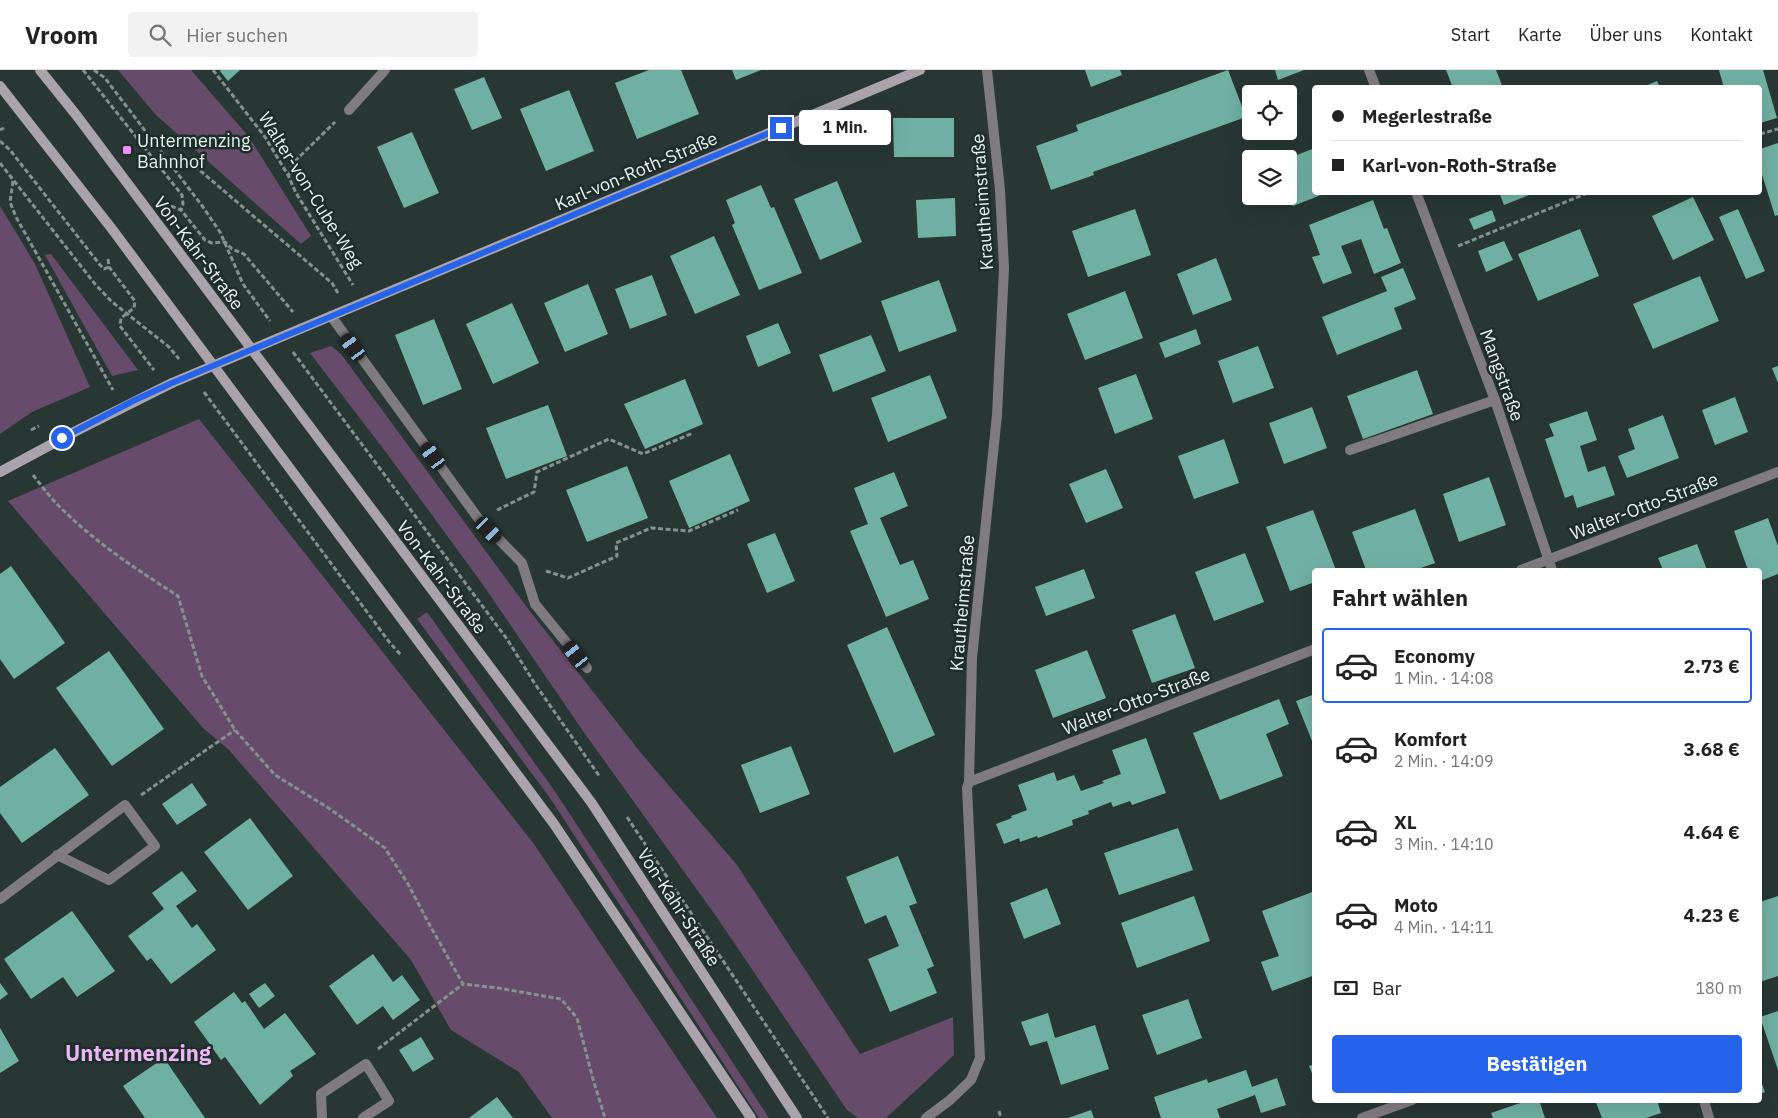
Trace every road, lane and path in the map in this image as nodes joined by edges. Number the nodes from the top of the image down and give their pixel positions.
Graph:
1 (40, 70) edge
2 (83, 70) edge
3 (94, 70) edge
4 (213, 70) edge
5 (385, 70) edge
6 (920, 70) edge
7 (988, 70) edge
8 (1369, 70) edge
9 (1375, 85) edge
10 (0, 86) edge
11 (349, 110) joint
12 (1778, 129) edge
13 (1762, 133) edge
14 (0, 140) edge
15 (0, 163) edge
16 (168, 163) junction
17 (288, 175) junction
18 (13, 180) junction
19 (1417, 195) edge
20 (1583, 195) edge
21 (169, 205) dead end
22 (181, 210) junction
23 (225, 242) junction
24 (1439, 254) junction
25 (332, 283) dead end
26 (364, 302) junction
27 (289, 307) dead end
28 (126, 314) junction
29 (265, 314) dead end
30 (331, 316) junction
31 (175, 354) dead end
32 (150, 364) dead end
33 (112, 388) dead end
34 (208, 397) dead end
35 (1495, 400) junction
36 (692, 433) dead end
37 (1350, 450) dead end
38 (21, 461) junction
39 (0, 472) edge
40 (1778, 472) edge
41 (738, 510) dead end
42 (478, 518) junction
43 (1549, 559) junction
44 (522, 563) junction
45 (1526, 568) edge
46 (1551, 568) edge
47 (1312, 650) edge
48 (403, 657) dead end
49 (587, 668) dead end
50 (235, 730) junction
51 (969, 782) junction
52 (125, 805) junction
53 (57, 855) junction
54 (0, 899) edge
55 (463, 984) junction
56 (366, 1064) junction
57 (1404, 1103) edge
58 (1705, 1103) edge
59 (999, 1111) dead end
60 (322, 1118) edge
61 (363, 1118) edge
62 (605, 1118) edge
63 (751, 1118) edge
64 (797, 1118) edge
65 (926, 1118) edge
66 (1001, 1118) edge
67 (1362, 1118) edge
68 (1709, 1118) edge

1 - 64 main road, Von-Kahr-Straße
2 - 22 path
3 - 16 path
4 - 17 path, Walter-von-Cube-Weg
5 - 11 street
6 - 26 main road, Karl-von-Roth-Straße
7 - 51 street, Krautheimstraße
8 - 9 street
10 - 63 main road
11 - 17 path
12 - 13 path
14 - 28 path
15 - 18 path
16 - 23 path
16 - 25 path
17 - 26 path, Walter-von-Cube-Weg
18 - 28 path
18 - 33 path
19 - 24 street, Mangstraße
20 - 24 path
21 - 22 path
22 - 23 path
23 - 27 path
23 - 29 path
24 - 35 street, Mangstraße
26 - 30 main road, Karl-von-Roth-Straße
28 - 31 path
28 - 32 path
30 - 38 main road, Karl-von-Roth-Straße, bridge
30 - 42 street
34 - 48 path
35 - 37 street
35 - 43 street, Mangstraße
36 - 42 path
38 - 39 main road, Karl-von-Roth-Straße
38 - 50 path
40 - 43 street, Walter-Otto-Straße
41 - 44 path
42 - 44 street
43 - 45 street, Walter-Otto-Straße
43 - 46 street, Mangstraße
44 - 49 street
47 - 51 street, Walter-Otto-Straße
50 - 52 path
50 - 55 path
51 - 65 street, Krautheimstraße
52 - 53 street
52 - 53 street
53 - 54 street
55 - 56 path
55 - 62 path
56 - 60 street
56 - 61 street
57 - 67 street
58 - 68 street
59 - 66 path

